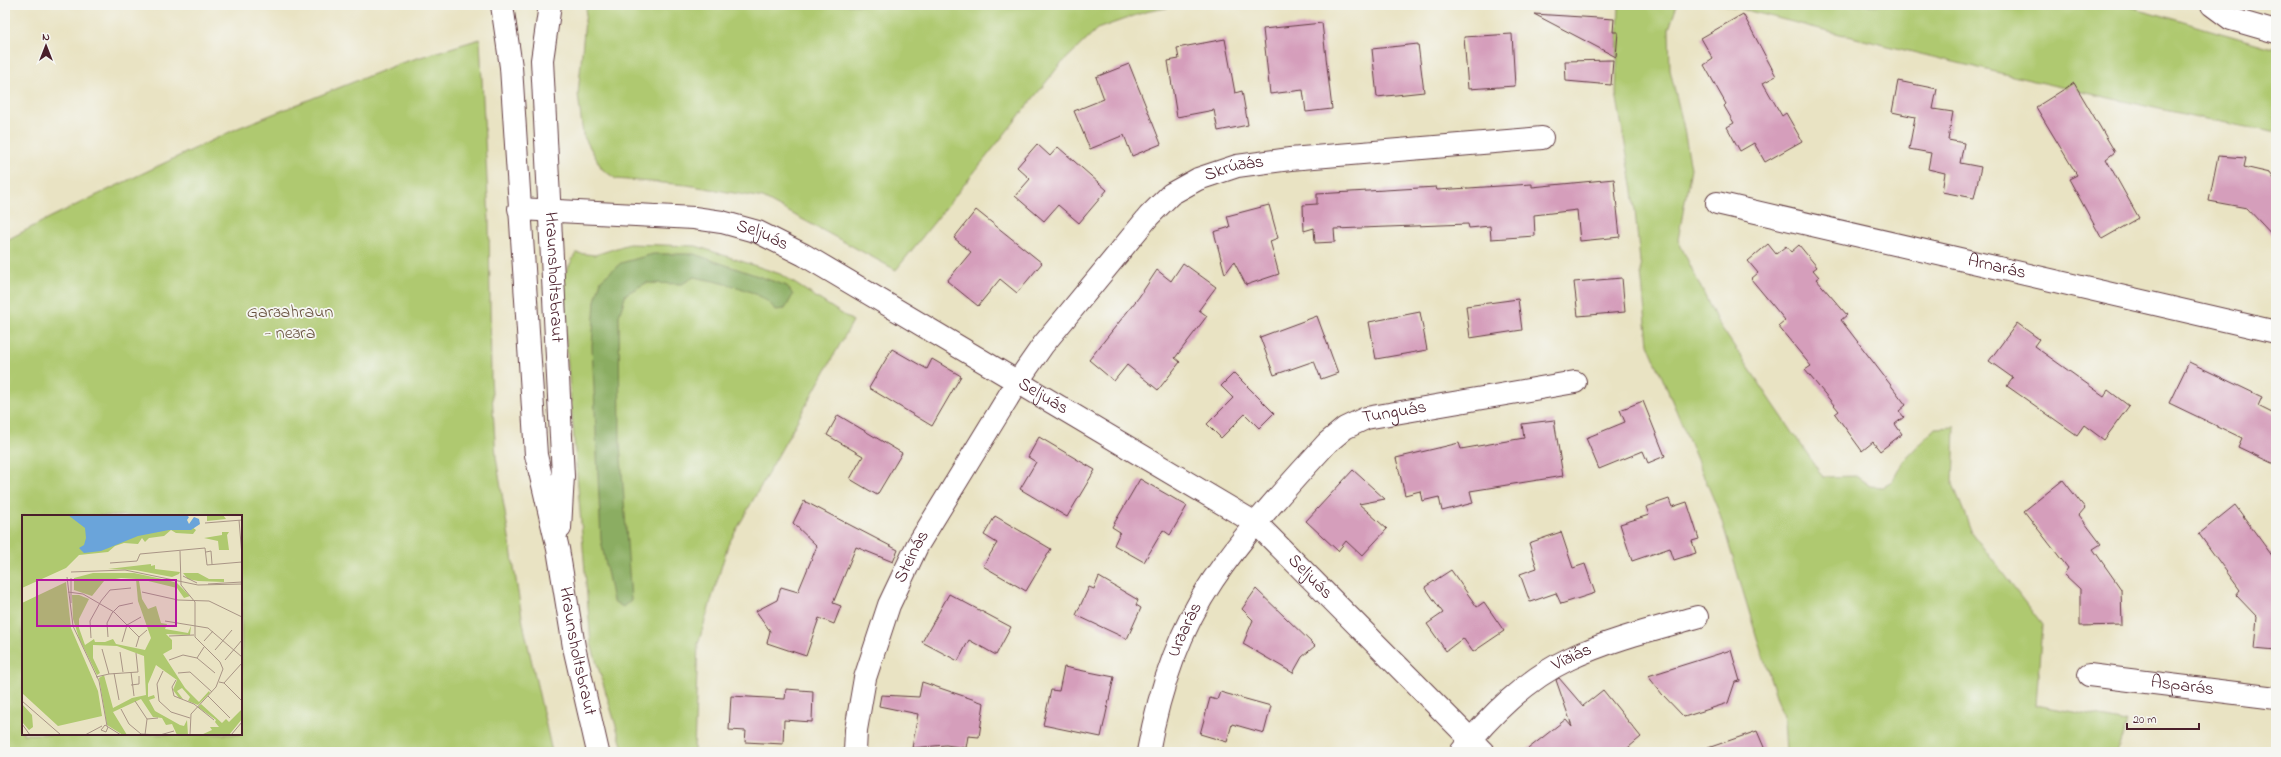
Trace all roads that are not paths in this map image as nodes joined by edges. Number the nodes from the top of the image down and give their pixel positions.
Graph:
1 (502, 5) edge
2 (550, 5) edge
3 (2212, 5) edge
4 (2233, 5) edge
5 (2276, 16) edge
6 (2276, 32) edge
7 (1542, 138) dead end
8 (1717, 203) dead end
9 (519, 209) junction
10 (550, 210) junction
11 (2276, 332) edge
12 (1018, 381) junction
13 (1575, 382) dead end
14 (1257, 524) junction
15 (558, 549) junction
16 (1697, 617) dead end
17 (2089, 675) dead end
18 (2276, 698) edge
19 (1471, 748) edge
20 (598, 752) edge
21 (855, 752) edge
22 (1148, 752) edge

1 - 9 street, Hraunsholtsbraut
2 - 10 street, Hraunsholtsbraut
3 - 6 street
4 - 5 street
7 - 12 street, Skrúðás
8 - 11 street, Arnarás
9 - 10 street, Seljuás
9 - 15 street, Hraunsholtsbraut
10 - 12 street, Seljuás
10 - 15 street, Hraunsholtsbraut
12 - 14 street, Seljuás
12 - 21 street, Steinás
13 - 14 street, Tunguás
14 - 19 street, Seljuás
14 - 22 street, Urðarás
15 - 20 street, Hraunsholtsbraut
16 - 19 street, Víðiás
17 - 18 street, Asparás

